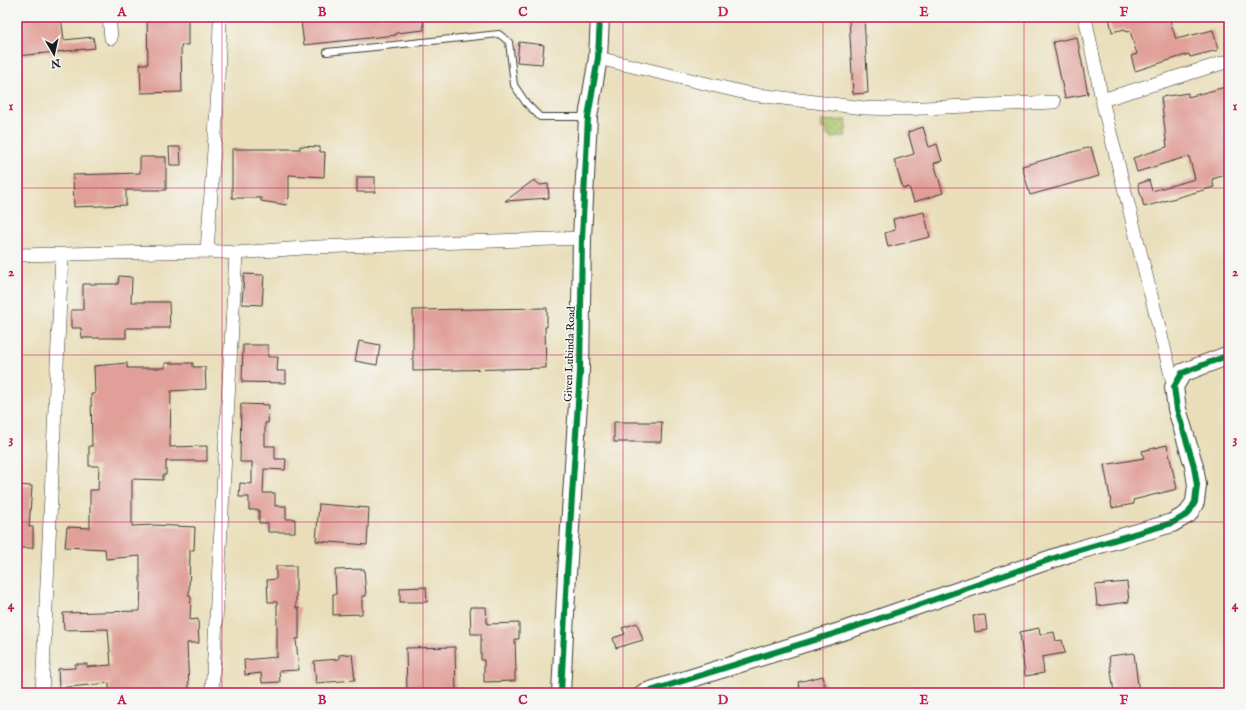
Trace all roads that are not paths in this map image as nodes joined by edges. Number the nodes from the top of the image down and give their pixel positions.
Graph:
1 (109, 17) edge
2 (600, 17) edge
3 (1085, 17) edge
4 (220, 23) dead end
5 (111, 38) dead end
6 (326, 52) dead end
7 (598, 58) junction
8 (1229, 61) edge
9 (1102, 100) junction
10 (1054, 102) dead end
11 (588, 117) junction
12 (582, 238) junction
13 (207, 251) junction
14 (236, 253) junction
15 (17, 255) edge
16 (62, 255) junction
17 (1229, 355) edge
18 (1174, 375) junction
19 (42, 693) edge
20 (212, 693) edge
21 (561, 693) edge
22 (644, 693) edge

1 - 5 street
2 - 7 street, Given Lubinda Road
3 - 9 street
4 - 13 street
6 - 11 lane
7 - 10 street
7 - 11 street, Given Lubinda Road
8 - 9 street
9 - 18 street
11 - 12 street, Given Lubinda Road
12 - 14 street
12 - 21 street, Given Lubinda Road
13 - 14 street
13 - 16 street
14 - 20 street
15 - 16 street
16 - 19 street
17 - 18 street
18 - 22 street

